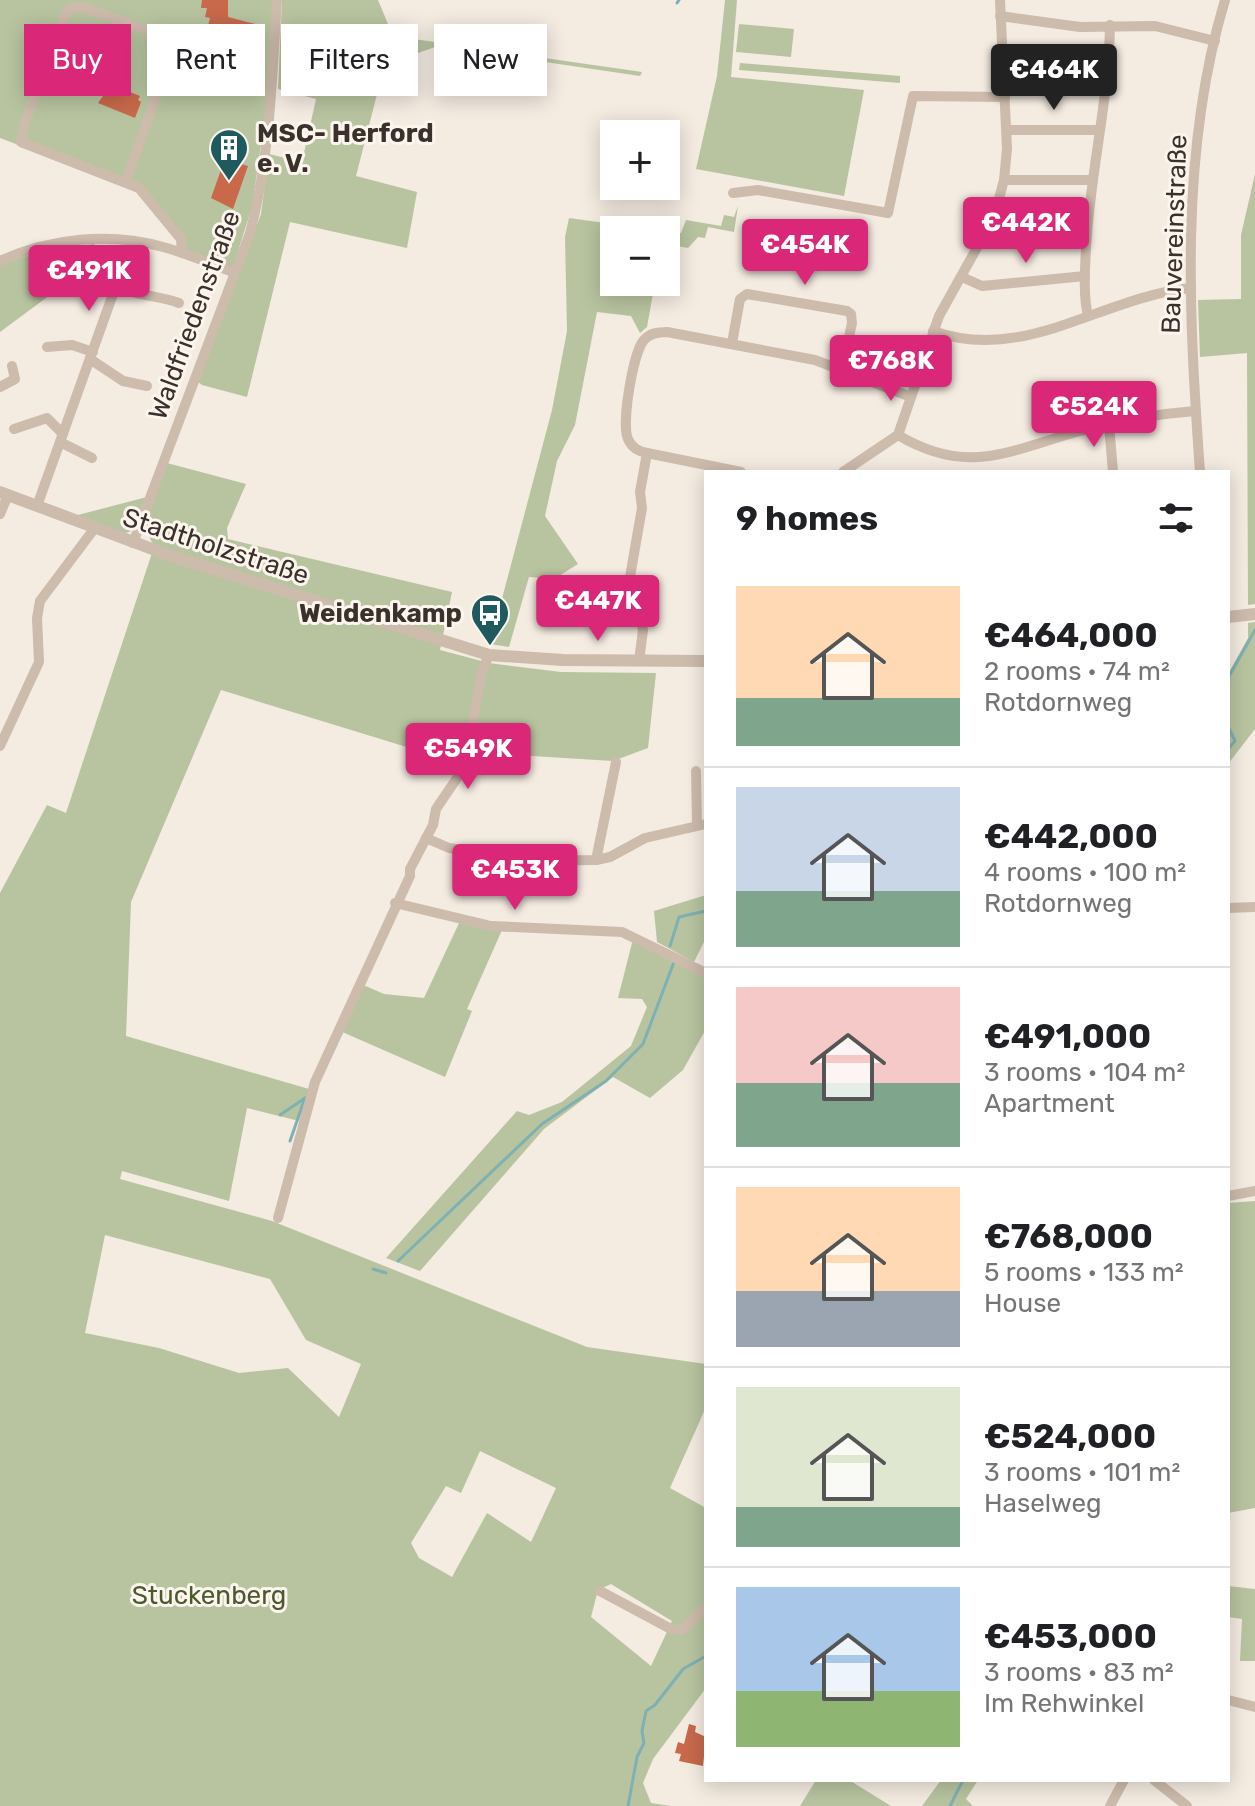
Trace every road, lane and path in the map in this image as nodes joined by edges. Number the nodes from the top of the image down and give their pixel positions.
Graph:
1 (277, 0) edge
2 (1000, 0) edge
3 (1225, 0) edge
4 (1000, 16) junction
5 (1110, 25) junction
6 (1215, 41) junction
7 (1107, 77) junction
8 (1004, 80) junction
9 (1005, 97) junction
10 (1007, 130) junction
11 (1098, 130) junction
12 (1004, 180) junction
13 (1092, 180) junction
14 (126, 181) junction
15 (733, 193) dead end
16 (990, 229) junction
17 (1087, 229) junction
18 (132, 241) junction
19 (182, 253) junction
20 (0, 261) edge
21 (233, 272) junction
22 (1085, 276) junction
23 (962, 277) junction
24 (117, 284) junction
25 (1191, 288) junction
26 (179, 303) dead end
27 (1088, 316) junction
28 (933, 331) junction
29 (732, 343) junction
30 (47, 347) dead end
31 (92, 355) junction
32 (12, 366) dead end
33 (842, 369) junction
34 (147, 386) dead end
35 (0, 387) edge
36 (911, 397) junction
37 (1195, 411) junction
38 (1109, 424) junction
39 (14, 429) dead end
40 (898, 435) junction
41 (62, 438) junction
42 (647, 453) junction
43 (92, 458) dead end
44 (731, 470) edge
45 (847, 470) edge
46 (1113, 470) edge
47 (1200, 470) edge
48 (4, 494) edge
49 (37, 506) junction
50 (0, 514) edge
51 (94, 529) junction
52 (133, 543) junction
53 (1255, 614) edge
54 (1230, 617) edge
55 (489, 655) junction
56 (639, 661) junction
57 (704, 661) edge
58 (0, 746) edge
59 (616, 762) dead end
60 (696, 771) dead end
61 (702, 824) edge
62 (426, 838) junction
63 (596, 860) junction
64 (395, 903) junction
65 (1255, 907) edge
66 (1230, 908) edge
67 (704, 972) edge
68 (1255, 1191) edge
69 (1230, 1196) edge
70 (278, 1218) dead end
71 (600, 1591) dead end
72 (704, 1609) edge
73 (1230, 1701) edge
74 (1255, 1707) edge
75 (1123, 1782) edge
76 (1157, 1782) edge
77 (1110, 1806) edge
78 (1187, 1806) edge

1 - 21 street, Waldfriedenstraße
2 - 4 street
3 - 6 street, Bauvereinstraße
4 - 5 street
4 - 8 street
5 - 6 street
5 - 7 street
6 - 25 street, Bauvereinstraße
7 - 8 street
7 - 11 street
8 - 9 street
9 - 10 street
9 - 15 street
10 - 11 street
10 - 12 street
11 - 13 street
12 - 13 street
12 - 16 street
13 - 17 street
14 - 14 street, Waldfriedenstraße
14 - 19 street, Waldfriedenstraße
16 - 17 street
16 - 23 street
17 - 22 street
18 - 19 street
18 - 20 street
18 - 24 street
19 - 21 street
21 - 52 street, Waldfriedenstraße
22 - 23 street
22 - 27 street
23 - 28 street
24 - 26 street
24 - 31 street
25 - 27 street
25 - 37 street, Bauvereinstraße
27 - 28 street
28 - 36 street
29 - 33 street
29 - 33 street
29 - 42 street
30 - 31 street
31 - 34 street
31 - 41 street
32 - 35 street
33 - 36 street
36 - 40 street
37 - 38 street
37 - 47 street, Bauvereinstraße
38 - 40 street
38 - 46 street
39 - 41 street
40 - 45 street
41 - 43 street
41 - 49 street
42 - 44 street
42 - 56 street
48 - 49 street, Stadtholzstraße
48 - 50 street
49 - 51 street, Stadtholzstraße
51 - 52 street, Stadtholzstraße
51 - 58 street
52 - 55 street, Stadtholzstraße
53 - 54 street
55 - 56 street, Stadtholzstraße
55 - 62 street
56 - 57 street, Stadtholzstraße
59 - 63 street
60 - 61 street
61 - 63 street
62 - 63 street
62 - 64 street
64 - 67 street
64 - 70 street
65 - 66 street
68 - 69 street
71 - 72 street
73 - 74 street
75 - 77 street
76 - 78 street

